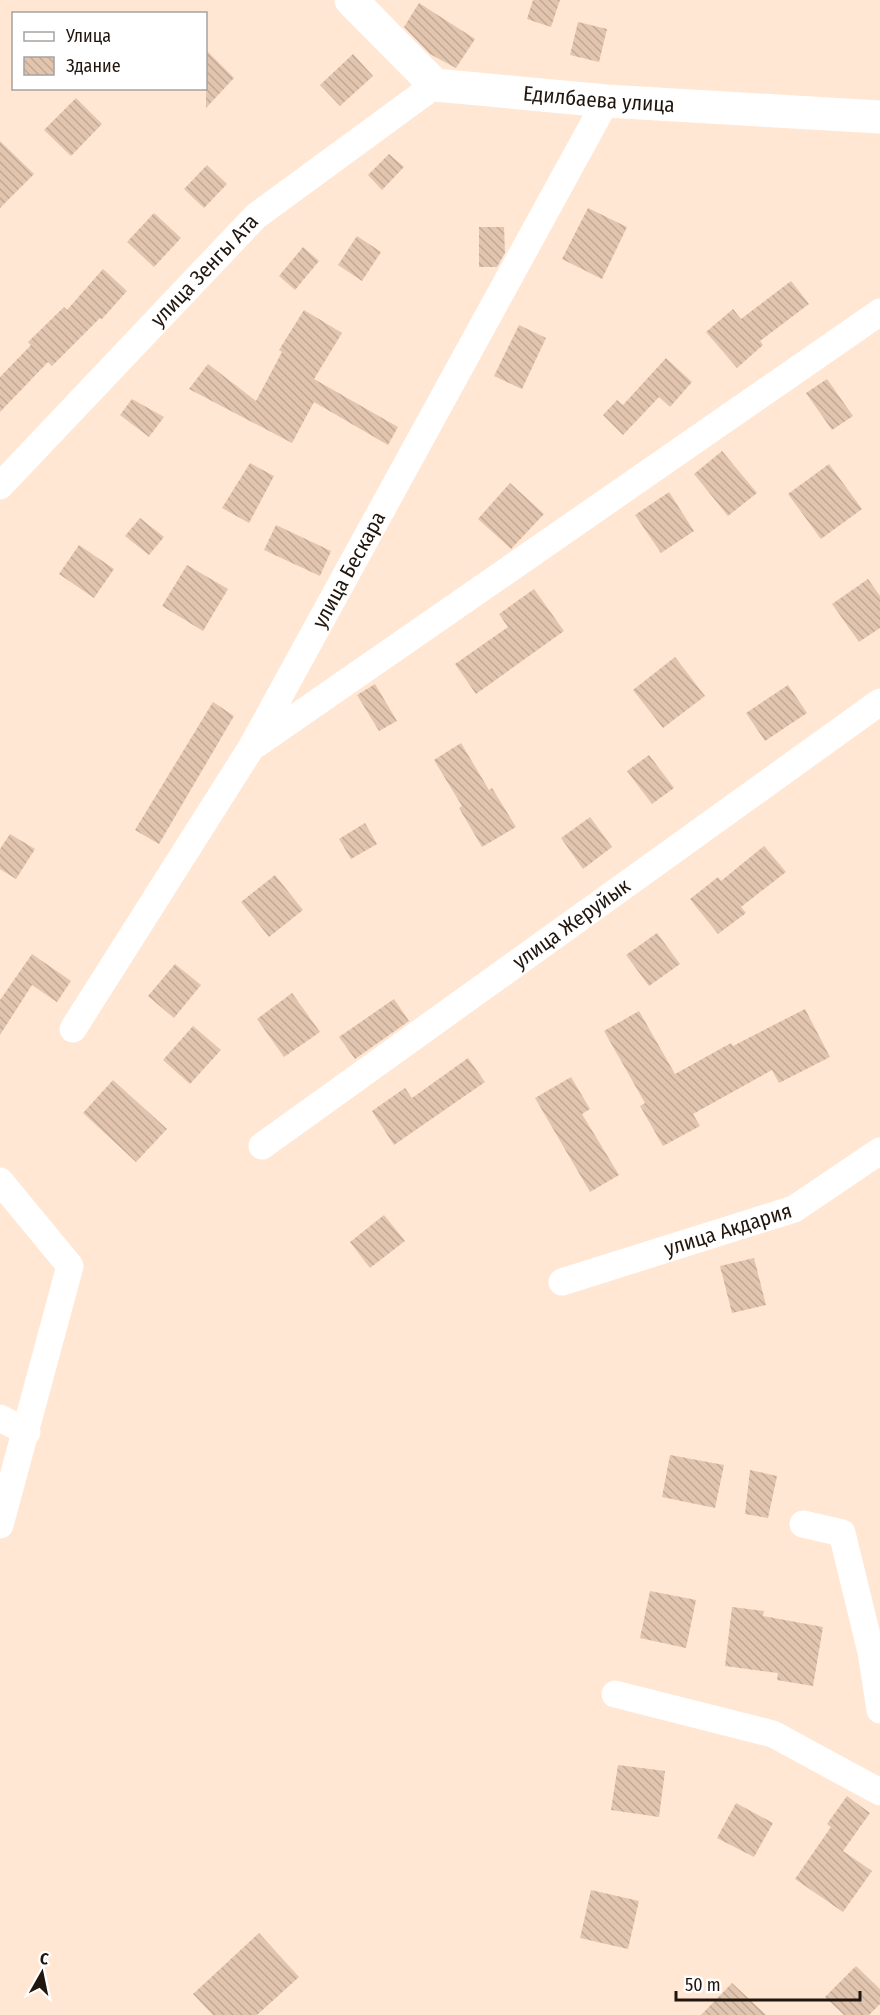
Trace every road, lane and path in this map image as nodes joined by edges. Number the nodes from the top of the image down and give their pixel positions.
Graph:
1 (351, 0) edge
2 (435, 85) junction
3 (606, 101) junction
4 (880, 117) edge
5 (880, 312) edge
6 (0, 486) edge
7 (880, 702) edge
8 (251, 748) junction
9 (73, 1029) dead end
10 (262, 1146) dead end
11 (880, 1151) edge
12 (0, 1181) edge
13 (562, 1282) dead end
14 (0, 1419) edge
15 (27, 1432) junction
16 (803, 1524) dead end
17 (0, 1525) edge
18 (615, 1695) dead end
19 (880, 1710) edge
20 (880, 1792) edge

1 - 2 street
2 - 3 street, Едилбаева улица
2 - 6 street, улица Зенгы Ата
3 - 4 street, Едилбаева улица
3 - 8 street, улица Бескара
5 - 8 street
7 - 10 street, улица Жеруйык
8 - 9 street, улица Бескара
11 - 13 street, улица Акдария
12 - 15 street
14 - 15 street
15 - 17 street
16 - 19 street
18 - 20 street

